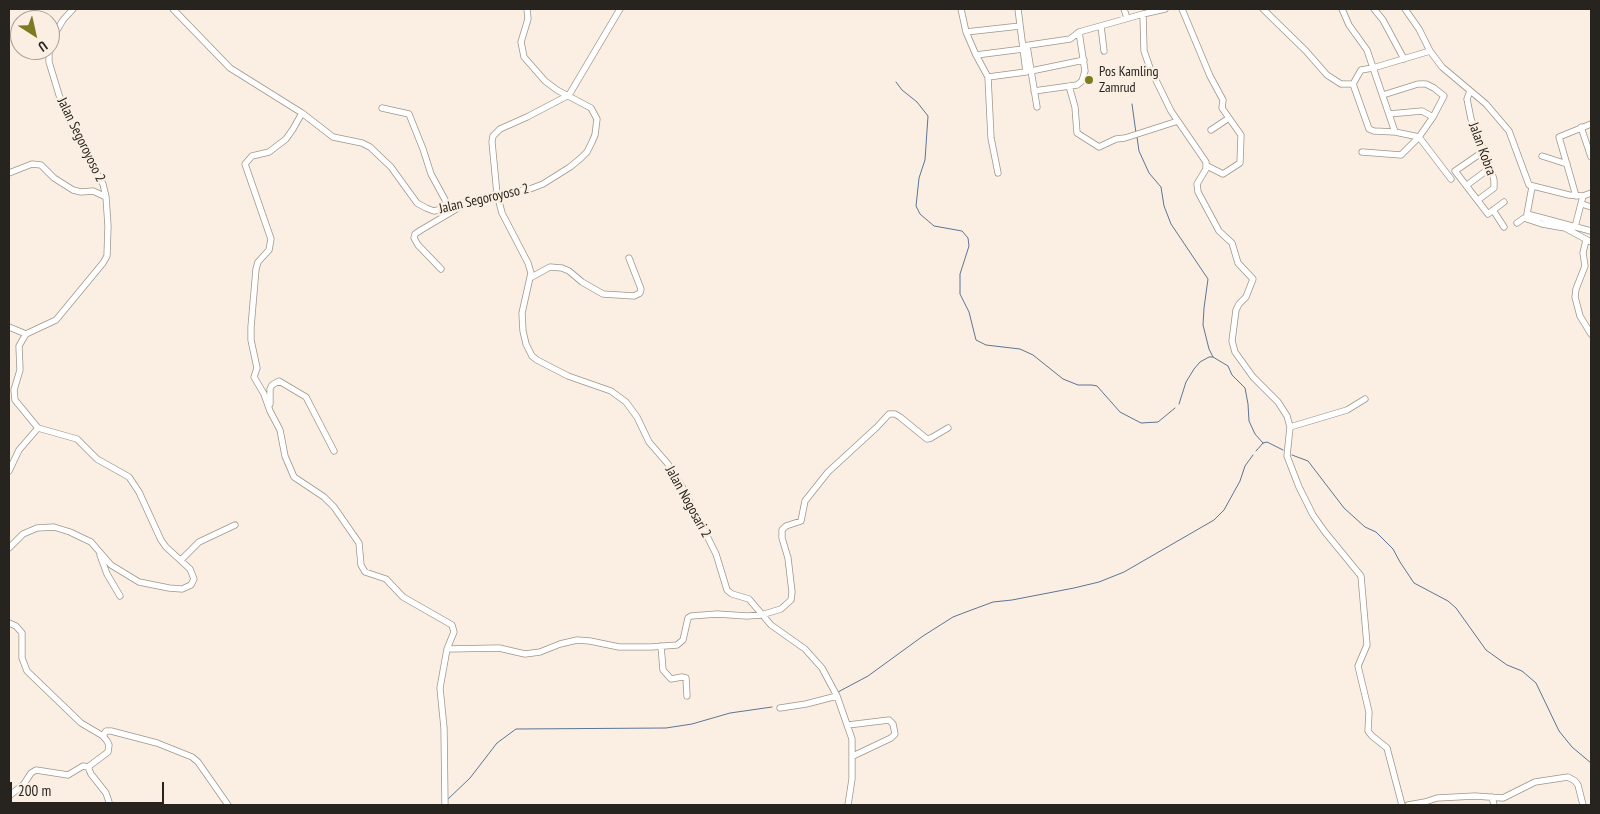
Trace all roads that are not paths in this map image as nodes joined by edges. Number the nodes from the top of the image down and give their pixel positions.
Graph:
1 (73, 9) edge
2 (173, 9) edge
3 (527, 9) edge
4 (620, 9) edge
5 (961, 9) edge
6 (1018, 9) edge
7 (1124, 9) edge
8 (1165, 9) edge
9 (1182, 9) edge
10 (1263, 9) edge
11 (1342, 9) edge
12 (1374, 9) edge
13 (1406, 9) edge
14 (1143, 14) junction
15 (1126, 18) junction
16 (60, 25) edge
17 (1020, 26) junction
18 (1101, 26) junction
19 (966, 32) junction
20 (1079, 32) junction
21 (1024, 46) junction
22 (1104, 51) dead end
23 (1430, 51) junction
24 (976, 55) junction
25 (1404, 59) junction
26 (48, 60) edge
27 (1084, 60) junction
28 (1373, 68) junction
29 (1029, 71) junction
30 (988, 76) junction
31 (1069, 86) junction
32 (1353, 86) junction
33 (1470, 90) junction
34 (1034, 91) junction
35 (569, 95) junction
36 (1383, 95) junction
37 (1037, 107) dead end
38 (382, 108) dead end
39 (302, 113) junction
40 (1389, 114) junction
41 (1433, 117) junction
42 (1229, 118) junction
43 (1178, 121) junction
44 (1591, 124) edge
45 (1581, 127) junction
46 (1211, 130) dead end
47 (1395, 132) junction
48 (1419, 137) junction
49 (1484, 151) junction
50 (1362, 152) dead end
51 (1542, 156) dead end
52 (1591, 157) edge
53 (1567, 164) junction
54 (1206, 166) junction
55 (1490, 168) junction
56 (9, 173) edge
57 (998, 173) dead end
58 (1451, 179) dead end
59 (1467, 186) junction
60 (1531, 186) junction
61 (1591, 193) edge
62 (497, 194) junction
63 (106, 196) junction
64 (1576, 196) junction
65 (1583, 196) junction
66 (1478, 200) junction
67 (466, 202) junction
68 (1504, 202) dead end
69 (1582, 204) junction
70 (1591, 206) edge
71 (449, 207) junction
72 (1493, 210) junction
73 (1516, 223) dead end
74 (1504, 227) dead end
75 (1575, 227) junction
76 (1591, 231) edge
77 (1589, 241) edge
78 (629, 258) dead end
79 (441, 270) dead end
80 (530, 278) junction
81 (9, 327) edge
82 (26, 334) junction
83 (1591, 334) edge
84 (1365, 399) dead end
85 (270, 411) junction
86 (38, 428) junction
87 (948, 428) dead end
88 (1290, 428) junction
89 (334, 451) dead end
90 (9, 471) edge
91 (235, 525) dead end
92 (9, 548) edge
93 (99, 551) junction
94 (181, 560) junction
95 (120, 596) dead end
96 (761, 615) junction
97 (9, 623) edge
98 (661, 646) junction
99 (447, 649) junction
100 (687, 696) dead end
101 (837, 696) junction
102 (780, 708) dead end
103 (848, 725) junction
104 (103, 736) junction
105 (853, 756) junction
106 (88, 767) junction
107 (9, 796) edge
108 (1492, 797) junction
109 (1425, 804) edge
110 (110, 805) edge
111 (228, 805) edge
112 (445, 805) edge
113 (848, 805) edge
114 (1402, 805) edge
115 (1408, 805) edge
116 (1494, 805) edge
117 (1583, 805) edge

1 - 16 street
2 - 39 street, Jalan Segoroyoso 2
3 - 35 street, Jalan Segoroyoso 2
4 - 35 street
5 - 19 street
6 - 17 street
7 - 15 street
8 - 14 street
9 - 42 street
10 - 32 street
11 - 28 street
12 - 25 street
13 - 23 street
14 - 15 street
14 - 43 street
15 - 18 street
17 - 19 street
17 - 21 street
18 - 20 street
18 - 22 street
19 - 24 street
20 - 21 street
20 - 27 street
21 - 24 street
21 - 29 street
23 - 25 street
23 - 33 street
24 - 30 street
25 - 28 street
26 - 63 street, Jalan Segoroyoso 2
27 - 29 street
27 - 31 street
28 - 32 street
28 - 36 street
29 - 30 street
29 - 34 street
30 - 57 street
31 - 34 street
31 - 43 street
32 - 47 street
33 - 49 street, Jalan Kobra
33 - 60 street
34 - 37 street
35 - 62 street, Jalan Nogosari 2
35 - 62 street, Jalan Segoroyoso 2
36 - 40 street
36 - 41 street
38 - 71 street
39 - 71 street, Jalan Segoroyoso 2
39 - 85 street
40 - 41 street
40 - 47 street
41 - 48 street
42 - 46 street
42 - 54 street
43 - 54 street
44 - 45 street
45 - 52 street
45 - 53 street
47 - 48 street
48 - 50 street
48 - 58 street
49 - 55 street, Jalan Kobra
49 - 59 street
51 - 53 street
53 - 64 street
54 - 88 street
55 - 59 street
55 - 66 street, Jalan Kobra
56 - 63 street
59 - 66 street
60 - 64 street
60 - 75 street
61 - 65 street
62 - 67 street, Jalan Segoroyoso 2
62 - 80 street, Jalan Nogosari 2
63 - 82 street, Jalan Segoroyoso 2
64 - 65 street
65 - 69 street
66 - 72 street
67 - 71 street, Jalan Segoroyoso 2
67 - 79 street
68 - 72 street
69 - 70 street
69 - 75 street
72 - 74 street
73 - 77 street
75 - 76 street
77 - 83 street
78 - 80 street
80 - 96 street, Jalan Nogosari 2
81 - 82 street
82 - 86 street
84 - 88 street
85 - 89 street
85 - 99 street
86 - 90 street
86 - 94 street
87 - 96 street
88 - 114 street
91 - 94 street
92 - 93 street
93 - 94 street
93 - 95 street
96 - 98 street
96 - 101 street, Jalan Nogosari 2
97 - 104 street
98 - 99 street
98 - 100 street
99 - 112 street
101 - 102 street
101 - 103 street, Jalan Nogosari 2
103 - 105 street, Jalan Nogosari 2
103 - 105 street
104 - 106 street
104 - 111 street
105 - 113 street, Jalan Nogosari 2
106 - 107 street
106 - 110 street
108 - 109 street
108 - 116 street
108 - 117 street
109 - 115 street

